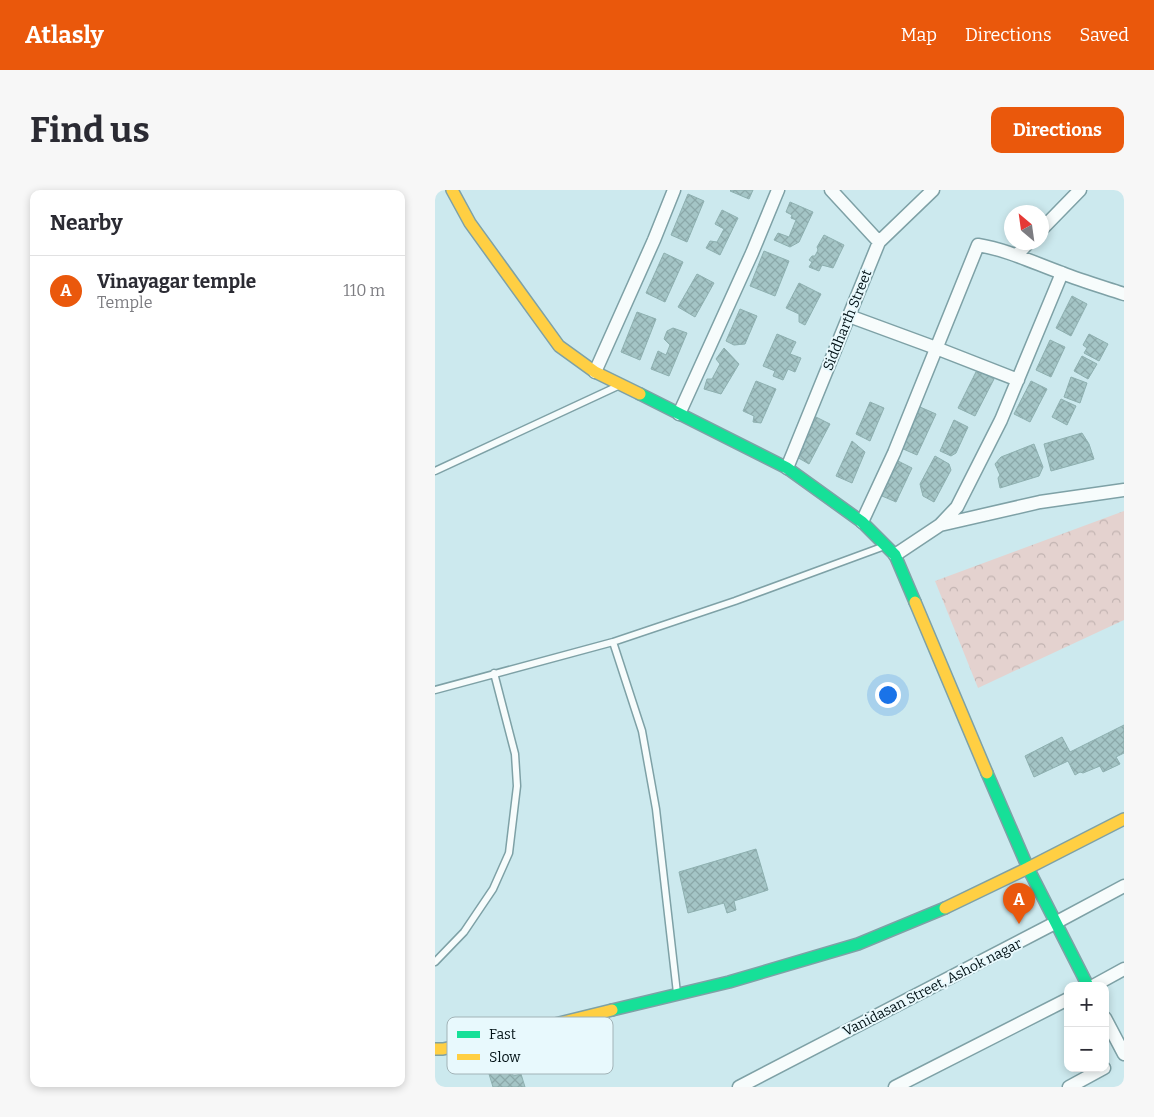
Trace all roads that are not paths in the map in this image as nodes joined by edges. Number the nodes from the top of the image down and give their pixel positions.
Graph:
1 (452, 190) edge
2 (674, 190) edge
3 (778, 190) edge
4 (831, 190) edge
5 (933, 190) edge
6 (1080, 190) edge
7 (1049, 222) edge
8 (879, 242) junction
9 (1022, 250) edge
10 (1017, 255) junction
11 (1062, 273) junction
12 (1124, 294) edge
13 (849, 316) junction
14 (936, 348) junction
15 (595, 372) junction
16 (1018, 380) junction
17 (621, 385) junction
18 (679, 414) junction
19 (787, 468) junction
20 (435, 471) edge
21 (1124, 490) edge
22 (862, 522) junction
23 (940, 525) junction
24 (885, 545) junction
25 (895, 555) junction
26 (613, 642) junction
27 (494, 673) junction
28 (435, 690) edge
29 (1124, 819) edge
30 (1028, 868) junction
31 (1124, 886) edge
32 (1055, 923) junction
33 (435, 962) edge
34 (1124, 969) edge
35 (1086, 982) edge
36 (1100, 982) edge
37 (677, 994) junction
38 (1064, 1001) edge
39 (584, 1017) edge
40 (1109, 1026) edge
41 (1124, 1054) edge
42 (1124, 1058) edge
43 (1109, 1066) edge
44 (1097, 1072) edge
45 (739, 1087) edge
46 (895, 1087) edge
47 (1069, 1087) edge

1 - 15 street
2 - 15 street
3 - 18 street
4 - 8 street
5 - 8 street, Siddharth Street
6 - 7 street
8 - 13 street, Siddharth Street
9 - 10 street
10 - 11 street
10 - 14 street
11 - 12 street
11 - 16 street
13 - 14 street
13 - 19 street, Siddharth Street
14 - 16 street
14 - 22 street
15 - 17 street
16 - 23 street
17 - 18 street
17 - 20 lane
18 - 19 street
19 - 22 street
21 - 23 street
22 - 24 street
23 - 25 street
24 - 25 street
24 - 26 lane
25 - 30 street
26 - 27 lane
26 - 37 lane
27 - 28 lane
27 - 33 lane
29 - 30 street
30 - 32 street
30 - 37 street
31 - 32 street, Vanidasan Street, Ashok nagar
32 - 35 street
32 - 45 street, Vanidasan Street, Ashok nagar
34 - 36 street
37 - 39 street
38 - 46 street
40 - 41 street
42 - 43 street
44 - 47 street

